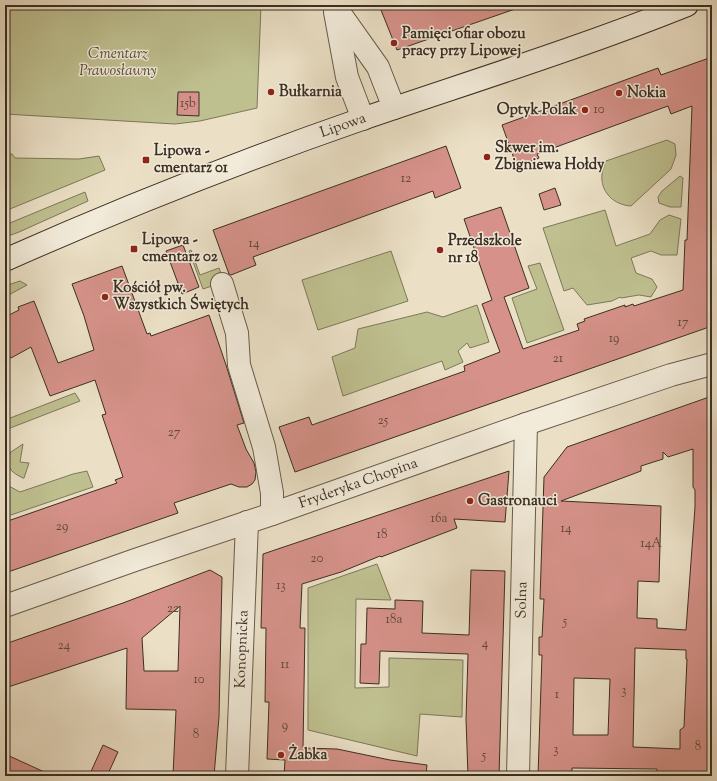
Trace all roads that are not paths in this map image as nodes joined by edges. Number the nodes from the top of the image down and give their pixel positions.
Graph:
1 (334, 5) edge
2 (686, 5) edge
3 (394, 108) junction
4 (363, 119) junction
5 (5, 260) edge
6 (222, 284) dead end
7 (712, 364) edge
8 (526, 424) junction
9 (272, 514) junction
10 (247, 522) junction
11 (5, 606) edge
12 (237, 776) edge
13 (518, 776) edge

1 - 3 street
1 - 4 street
2 - 3 street, Lipowa
3 - 4 street, Lipowa
4 - 5 street, Lipowa
6 - 9 street
7 - 8 street, Fryderyka Chopina
8 - 9 street, Fryderyka Chopina
8 - 13 street, Solna
9 - 10 street, Fryderyka Chopina
10 - 11 street, Fryderyka Chopina
10 - 12 street, Konopnicka

